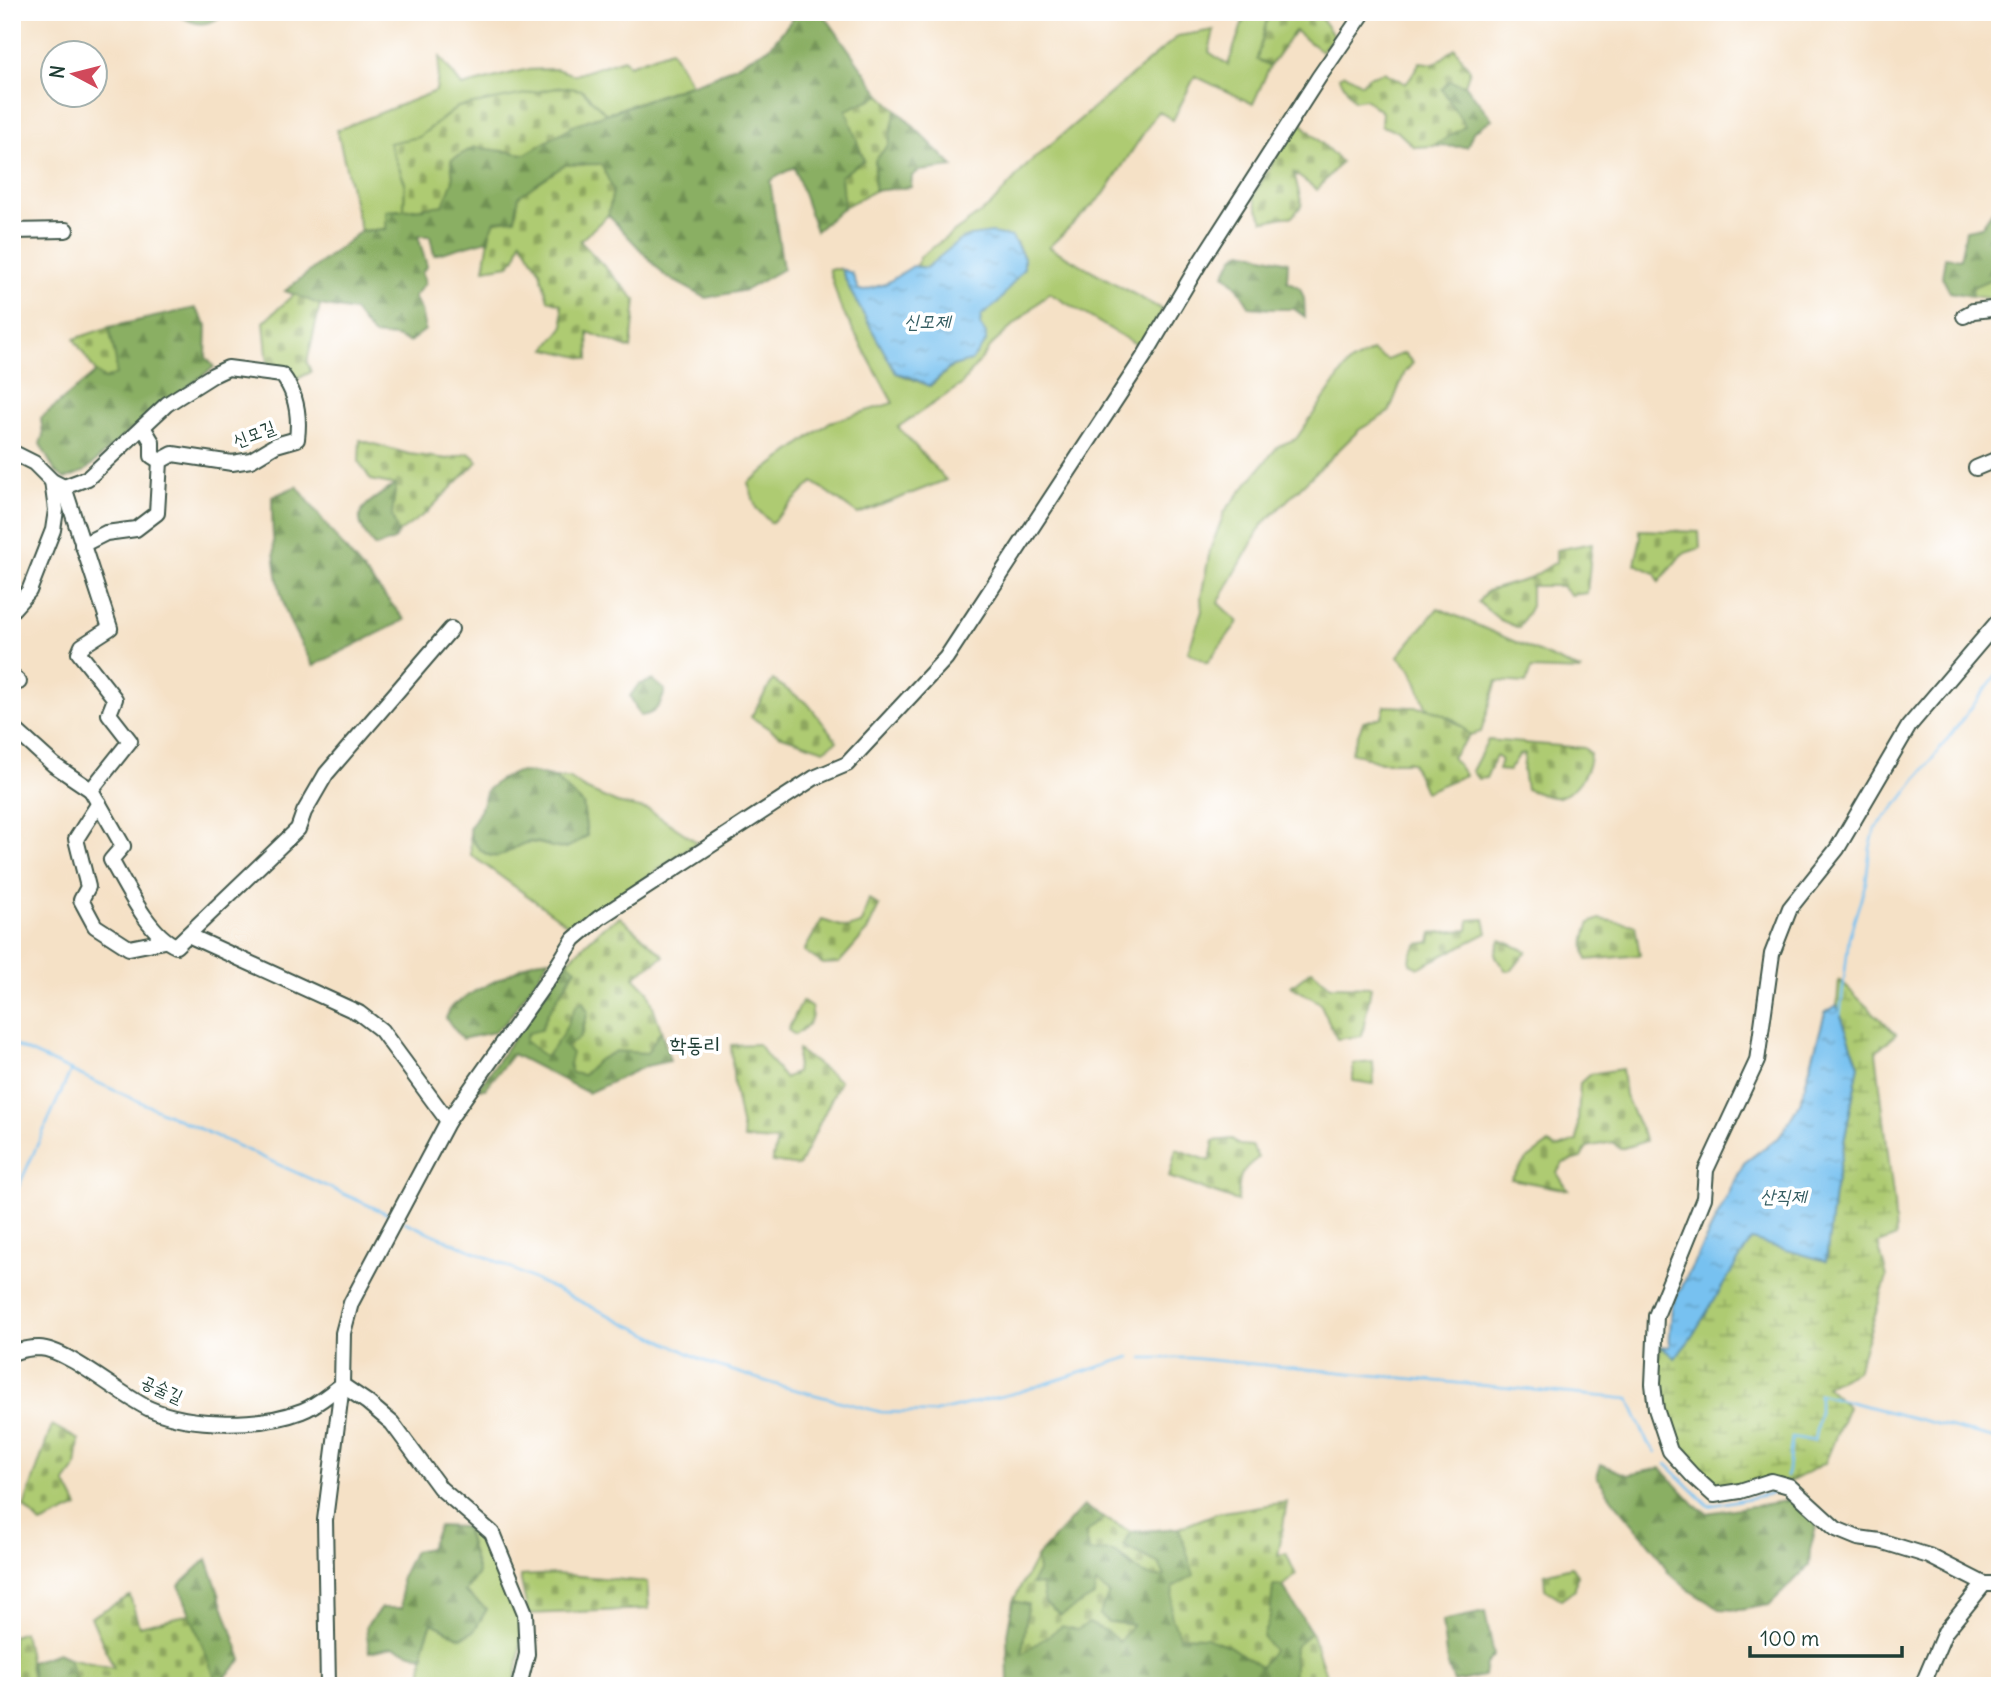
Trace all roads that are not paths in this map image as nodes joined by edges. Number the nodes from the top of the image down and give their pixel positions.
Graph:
1 (1364, 12) edge
2 (66, 230) dead end
3 (12, 231) edge
4 (2000, 308) edge
5 (1964, 316) dead end
6 (143, 427) junction
7 (12, 452) edge
8 (2000, 458) edge
9 (160, 461) junction
10 (1976, 468) dead end
11 (58, 484) junction
12 (82, 545) junction
13 (12, 610) edge
14 (2000, 619) edge
15 (451, 629) dead end
16 (12, 727) edge
17 (91, 790) junction
18 (99, 803) junction
19 (188, 935) junction
20 (170, 943) junction
21 (448, 1121) junction
22 (12, 1353) edge
23 (342, 1385) junction
24 (1984, 1584) junction
25 (2000, 1584) edge
26 (328, 1686) edge
27 (519, 1686) edge
28 (1922, 1686) edge

1 - 21 street
2 - 3 street
4 - 5 street
6 - 9 street
6 - 9 street, 신모길
6 - 11 street, 신모길
7 - 11 street
8 - 10 street
9 - 12 street
11 - 12 street
11 - 13 street
12 - 17 street
14 - 24 street
15 - 19 street
16 - 17 street
17 - 18 street
18 - 20 street
18 - 20 street
19 - 20 street
19 - 21 street
21 - 23 street
22 - 23 street, 공술길
23 - 26 street
23 - 27 street
24 - 25 street
24 - 28 street

